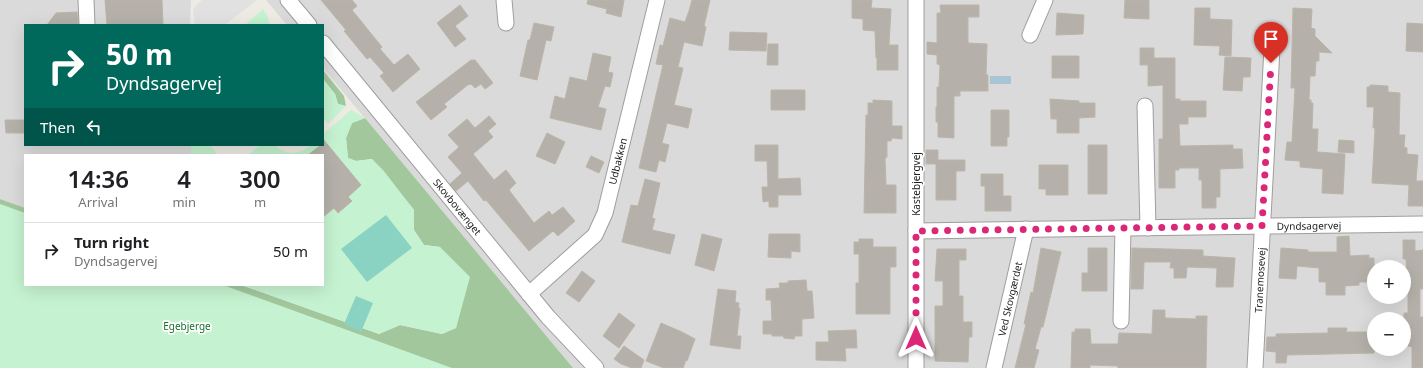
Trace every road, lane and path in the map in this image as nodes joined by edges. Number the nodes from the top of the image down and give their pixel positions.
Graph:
1 (86, 0) edge
2 (288, 0) edge
3 (504, 0) edge
4 (657, 0) edge
5 (916, 0) edge
6 (1045, 0) edge
7 (506, 22) dead end
8 (86, 24) edge
9 (308, 24) edge
10 (1030, 35) dead end
11 (324, 43) edge
12 (1272, 48) dead end
13 (1146, 106) dead end
14 (1423, 224) edge
15 (1262, 226) junction
16 (1123, 228) junction
17 (1148, 228) junction
18 (1026, 229) junction
19 (916, 231) junction
20 (530, 294) junction
21 (1121, 321) dead end
22 (596, 368) edge
23 (916, 368) edge
24 (994, 368) edge
25 (1255, 368) edge

1 - 8 street
2 - 9 street
3 - 7 street
4 - 20 street, Udbakken
5 - 19 street, Kastebjergvej
6 - 10 street
11 - 20 street, Skovbovænget
12 - 15 street, Tranemosevej
13 - 17 street
14 - 15 street, Dyndsagervej
15 - 17 street, Dyndsagervej
15 - 25 street, Tranemosevej
16 - 17 street, Dyndsagervej
16 - 18 street, Dyndsagervej
16 - 21 street
18 - 19 street, Dyndsagervej
18 - 24 street, Ved Skovgærdet
19 - 23 street, Kastebjergvej
20 - 22 street, Skovbovænget

